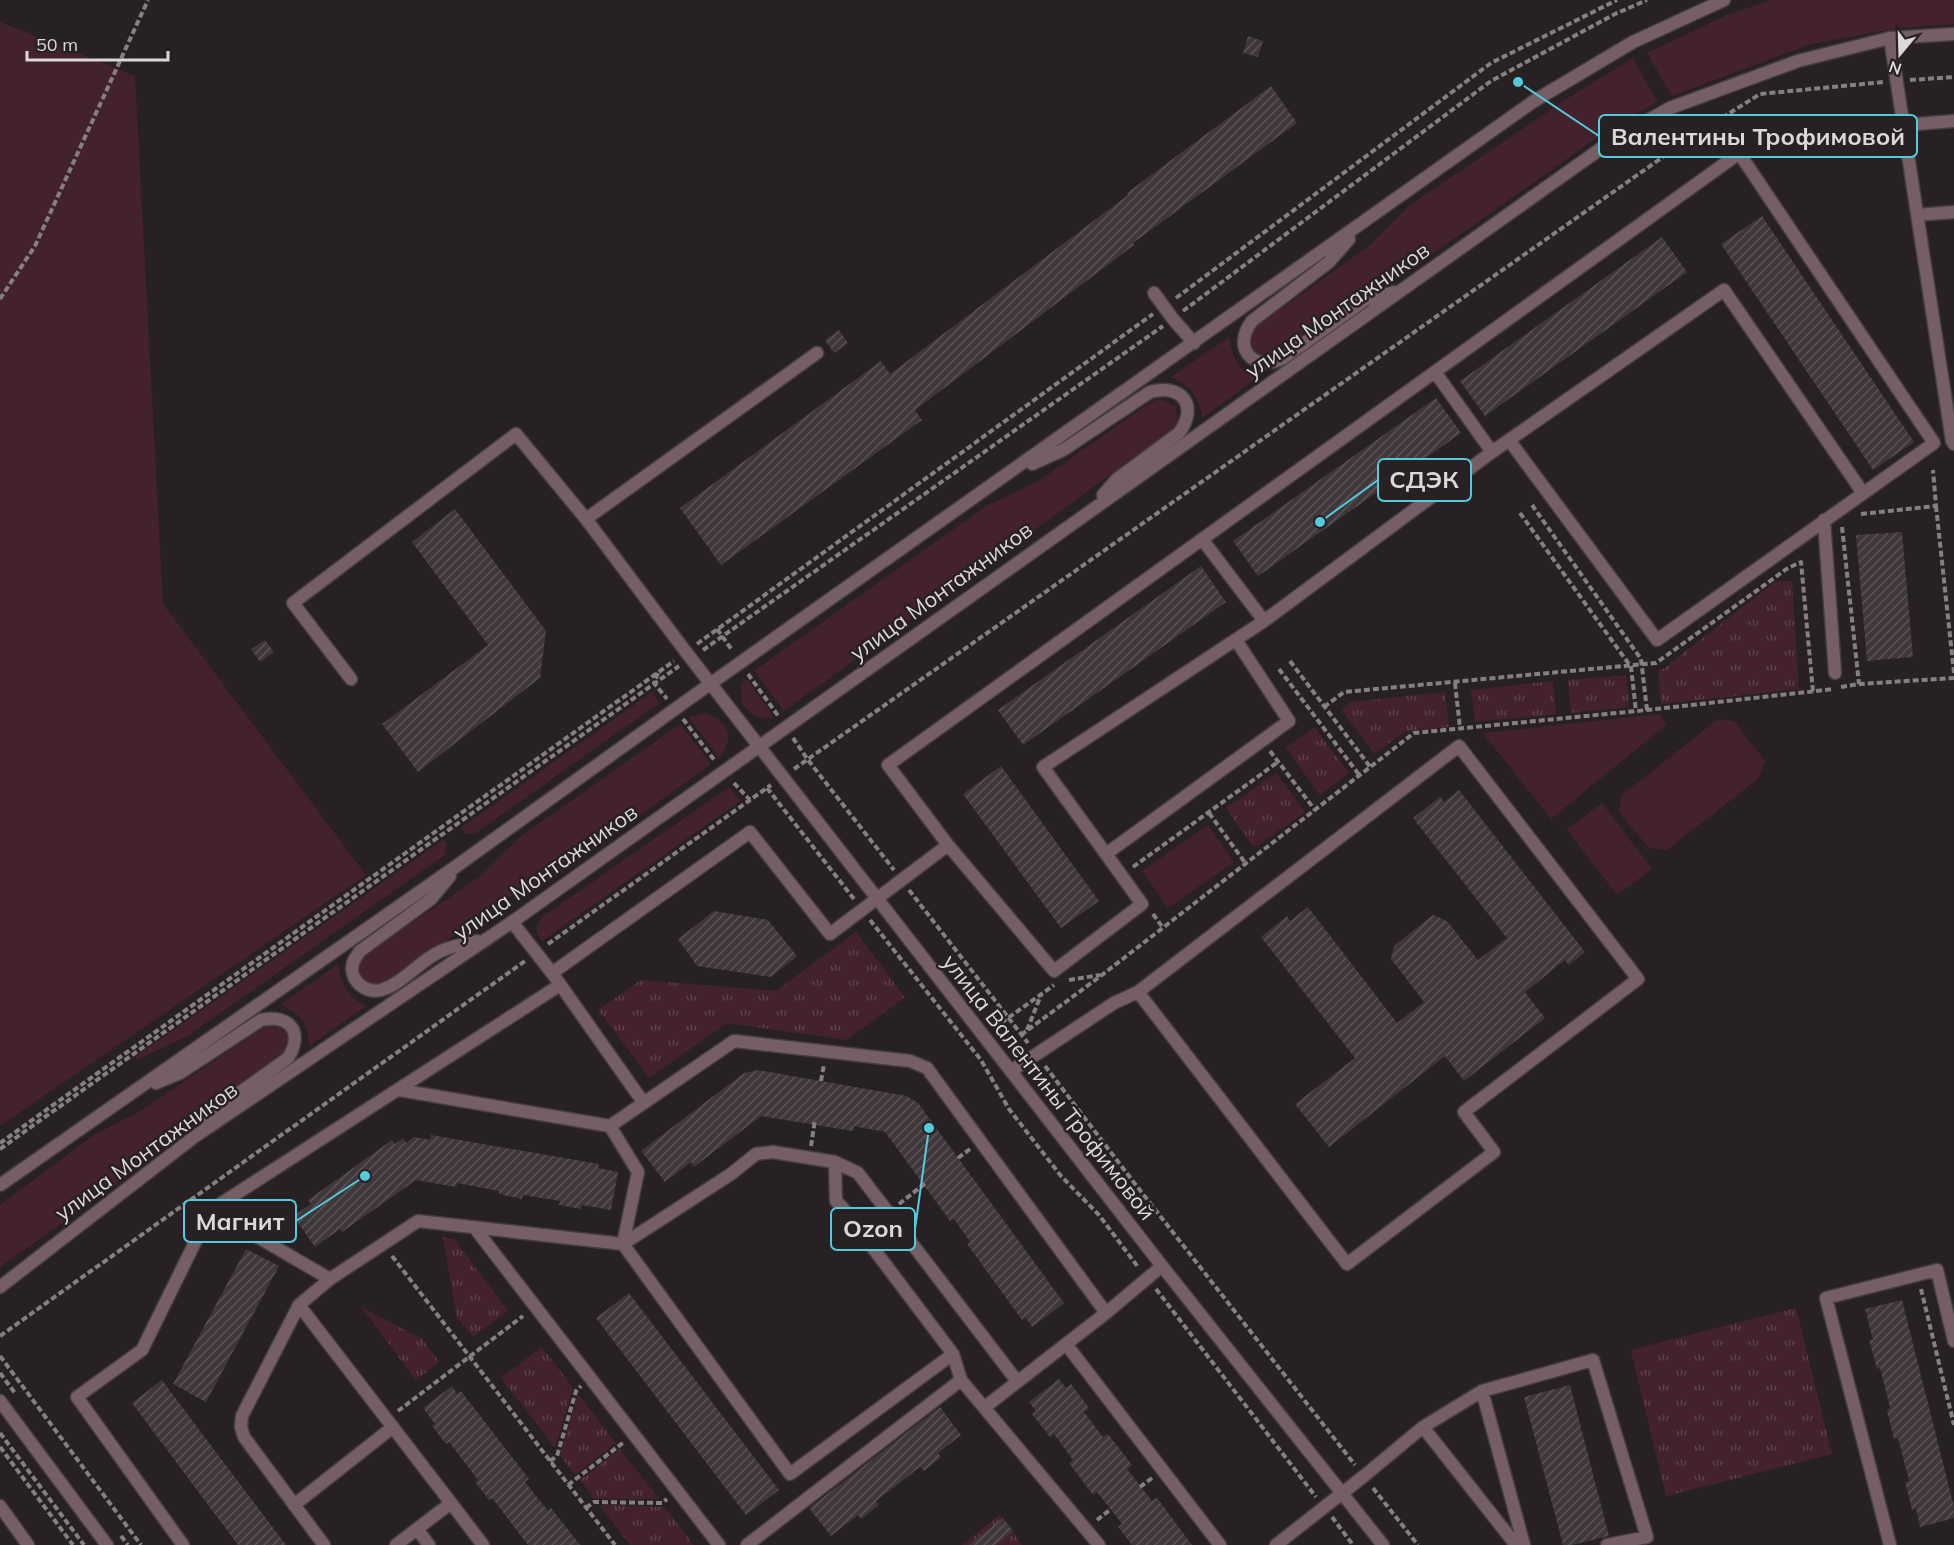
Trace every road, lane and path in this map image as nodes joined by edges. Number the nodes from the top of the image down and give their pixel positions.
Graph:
1 (148, 0) edge
2 (1617, 0) edge
3 (1647, 0) edge
4 (1724, 0) edge
5 (1954, 34) edge
6 (1890, 38) junction
7 (1954, 77) edge
8 (1896, 81) junction
9 (1954, 121) edge
10 (1903, 125) junction
11 (1739, 153) junction
12 (1954, 212) edge
13 (1917, 215) junction
14 (1361, 225) junction
15 (1405, 288) junction
16 (1154, 293) dead end
17 (0, 299) edge
18 (1163, 307) junction
19 (1173, 319) junction
20 (1194, 343) junction
21 (817, 353) dead end
22 (1435, 372) junction
23 (1509, 440) junction
24 (1934, 443) junction
25 (1953, 443) edge
26 (1492, 452) junction
27 (1933, 470) dead end
28 (1006, 476) junction
29 (1863, 493) junction
30 (1532, 505) dead end
31 (1936, 506) junction
32 (1086, 513) junction
33 (1520, 513) dead end
34 (1855, 515) dead end
35 (586, 519) junction
36 (1824, 520) junction
37 (1842, 522) dead end
38 (1202, 539) junction
39 (1264, 621) junction
40 (717, 629) junction
41 (723, 636) junction
42 (1236, 640) junction
43 (688, 656) junction
44 (1290, 661) dead end
45 (741, 663) junction
46 (1642, 666) junction
47 (1631, 667) junction
48 (1279, 669) dead end
49 (1954, 672) edge
50 (658, 673) junction
51 (1835, 673) dead end
52 (1954, 678) edge
53 (351, 679) dead end
54 (654, 683) junction
55 (1455, 683) junction
56 (710, 684) junction
57 (1859, 684) junction
58 (1813, 692) junction
59 (1324, 707) junction
60 (675, 709) junction
61 (1647, 710) junction
62 (1636, 711) junction
63 (786, 727) junction
64 (1460, 728) junction
65 (759, 747) junction
66 (1268, 748) dead end
67 (808, 760) junction
68 (1278, 762) junction
69 (1371, 768) junction
70 (724, 772) junction
71 (1360, 776) junction
72 (782, 777) junction
73 (767, 788) junction
74 (750, 800) junction
75 (1315, 810) junction
76 (1209, 813) junction
77 (948, 845) junction
78 (1106, 854) junction
79 (1246, 864) junction
80 (458, 865) junction
81 (1123, 873) dead end
82 (902, 881) junction
83 (876, 900) junction
84 (863, 910) junction
85 (1151, 911) dead end
86 (512, 922) junction
87 (1163, 928) junction
88 (489, 938) junction
89 (536, 953) junction
90 (552, 973) junction
91 (1102, 975) junction
92 (1059, 981) dead end
93 (560, 985) junction
94 (1138, 992) junction
95 (1042, 994) dead end
96 (1027, 1031) junction
97 (1021, 1035) junction
98 (1036, 1054) junction
99 (1011, 1071) junction
100 (399, 1090) junction
101 (135, 1091) junction
102 (644, 1102) junction
103 (815, 1120) dead end
104 (610, 1126) junction
105 (195, 1137) junction
106 (0, 1143) edge
107 (0, 1149) edge
108 (810, 1158) junction
109 (835, 1162) junction
110 (927, 1182) dead end
111 (0, 1185) edge
112 (211, 1210) junction
113 (888, 1212) junction
114 (474, 1227) junction
115 (383, 1244) junction
116 (623, 1244) junction
117 (1162, 1266) junction
118 (1917, 1275) junction
119 (1147, 1278) junction
120 (330, 1279) junction
121 (0, 1287) edge
122 (299, 1305) junction
123 (1106, 1313) junction
124 (530, 1314) dead end
125 (0, 1336) edge
126 (1954, 1341) edge
127 (1066, 1344) junction
128 (953, 1354) junction
129 (0, 1356) edge
130 (469, 1356) junction
131 (962, 1380) junction
132 (1017, 1381) junction
133 (586, 1382) dead end
134 (1482, 1391) junction
135 (0, 1401) edge
136 (984, 1407) junction
137 (390, 1423) junction
138 (1954, 1425) edge
139 (1423, 1428) junction
140 (0, 1433) edge
141 (629, 1438) dead end
142 (0, 1447) edge
143 (550, 1461) junction
144 (1364, 1476) junction
145 (568, 1485) junction
146 (1342, 1492) junction
147 (673, 1496) dead end
148 (451, 1503) junction
149 (294, 1505) junction
150 (0, 1506) edge
151 (1324, 1507) junction
152 (586, 1508) junction
153 (417, 1529) junction
154 (28, 1545) edge
155 (73, 1545) edge
156 (84, 1545) edge
157 (107, 1545) edge
158 (141, 1545) edge
159 (183, 1545) edge
160 (324, 1545) edge
161 (396, 1545) edge
162 (429, 1545) edge
163 (483, 1545) edge
164 (615, 1545) edge
165 (719, 1545) edge
166 (747, 1545) edge
167 (1099, 1545) edge
168 (1220, 1545) edge
169 (1276, 1545) edge
170 (1353, 1545) edge
171 (1383, 1545) edge
172 (1418, 1545) edge
173 (1516, 1545) edge
174 (1524, 1545) edge
175 (1607, 1545) edge
176 (1890, 1545) edge

1 - 17 path
2 - 18 path
3 - 19 path
4 - 14 street
5 - 6 street, улица Монтажников
6 - 8 street
6 - 15 street, улица Монтажников
7 - 8 path
8 - 10 street
8 - 67 path
9 - 10 street
10 - 11 street
10 - 13 street
11 - 22 street
11 - 24 street
12 - 13 street
13 - 25 street
14 - 15 street
14 - 20 street
15 - 32 street, улица Монтажников
16 - 18 street
18 - 19 street
18 - 40 path
19 - 20 street
19 - 41 path
20 - 28 street
21 - 35 street
22 - 26 street
22 - 38 street
23 - 26 street
23 - 29 street
23 - 36 street
24 - 25 street
24 - 29 street
26 - 39 street
27 - 31 path
28 - 32 street
28 - 45 street
29 - 36 street
30 - 46 path
31 - 34 path
31 - 49 path
32 - 63 street, улица Монтажников
33 - 47 path
35 - 43 street, улица Валентины Трофимовой
35 - 53 street, улица Валентины Трофимовой
36 - 51 street
37 - 57 path
38 - 39 street
38 - 77 street
39 - 42 street
40 - 41 path
40 - 43 path
41 - 43 path
41 - 45 path
42 - 78 street
42 - 78 street
43 - 50 path
43 - 54 path
43 - 56 street, улица Валентины Трофимовой
44 - 59 path
45 - 56 street
45 - 63 path
46 - 47 path
46 - 58 path
46 - 61 path
47 - 55 path
47 - 62 path
48 - 71 path
50 - 54 path
50 - 106 path
52 - 57 path
54 - 60 path
54 - 107 path
55 - 59 path
55 - 64 path
56 - 60 street
56 - 65 street, улица Валентины Трофимовой
57 - 58 path
58 - 61 path
59 - 69 path
60 - 70 path
60 - 80 street
61 - 62 path
62 - 64 path
63 - 65 street, улица Монтажников
63 - 67 path
64 - 69 path
65 - 70 street, улица Монтажников
65 - 72 street, улица Валентины Трофимовой
66 - 68 path
67 - 72 path
67 - 82 path
68 - 75 path
68 - 76 path
69 - 71 path
70 - 74 path
70 - 86 street, улица Монтажников
71 - 75 path
72 - 73 path
72 - 83 street, улица Валентины Трофимовой
73 - 74 path
73 - 84 path
74 - 89 path
75 - 79 path
76 - 79 path
76 - 81 path
77 - 78 street
77 - 82 street
79 - 87 path
80 - 88 street
80 - 101 street
82 - 83 street
82 - 97 path
83 - 84 street
83 - 99 street, улица Валентины Трофимовой
84 - 90 street
84 - 119 path
85 - 87 path
86 - 88 street, улица Монтажников
86 - 89 street
87 - 91 path
88 - 105 street, улица Монтажников
89 - 90 street
89 - 125 path
90 - 93 street
91 - 92 path
91 - 96 path
93 - 100 street
93 - 102 street
94 - 94 street
94 - 98 street
95 - 96 path
96 - 97 path
97 - 98 path
98 - 99 street
98 - 144 path
99 - 117 street, улица Валентины Трофимовой
100 - 104 street
100 - 112 street
101 - 105 street
101 - 111 street
102 - 104 street
102 - 123 street
103 - 108 path
104 - 116 street
105 - 121 street, улица Монтажников
108 - 109 street
108 - 116 street
109 - 113 street
109 - 128 street
110 - 113 path
112 - 120 street
112 - 159 street
113 - 132 street
114 - 115 street
114 - 116 street
114 - 165 street
115 - 120 street
115 - 130 path
116 - 128 street
117 - 119 street
117 - 146 street, улица Валентины Трофимовой
118 - 126 street
118 - 138 path
118 - 176 street
119 - 123 street
119 - 151 path
120 - 122 street
122 - 137 street
122 - 149 street
123 - 127 street
124 - 130 path
127 - 132 street
127 - 168 street
128 - 131 street
129 - 158 path
130 - 137 path
130 - 143 path
131 - 136 street
131 - 166 street
132 - 136 street
133 - 143 path
134 - 139 street
134 - 174 street
134 - 175 street
135 - 157 street
136 - 167 street
137 - 148 street
137 - 149 street
139 - 144 street
139 - 173 street
140 - 156 path
141 - 145 path
142 - 155 path
143 - 145 path
144 - 146 street
144 - 172 path
145 - 152 path
146 - 151 street
146 - 171 street, улица Валентины Трофимовой
147 - 152 path
148 - 153 street
148 - 163 street
149 - 160 street
150 - 154 street
151 - 169 street
151 - 170 path
152 - 164 path
153 - 161 street
153 - 162 street

